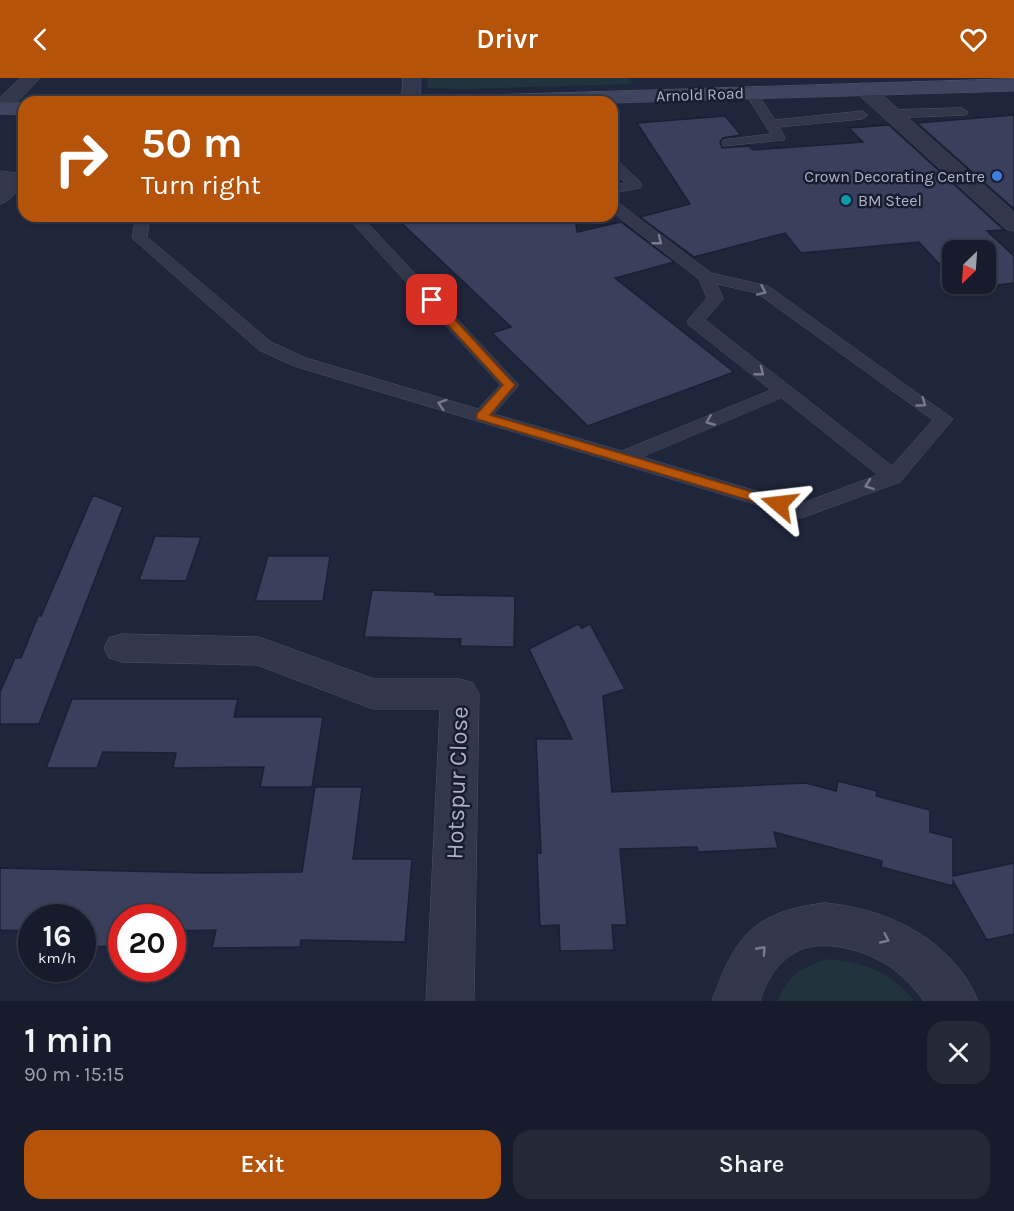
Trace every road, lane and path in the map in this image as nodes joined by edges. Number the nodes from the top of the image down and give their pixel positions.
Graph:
1 (31, 78) edge
2 (412, 78) edge
3 (1013, 86) edge
4 (864, 89) junction
5 (751, 93) junction
6 (411, 96) edge
7 (618, 97) edge
8 (1, 108) edge
9 (18, 109) edge
10 (962, 112) dead end
11 (892, 114) junction
12 (862, 115) dead end
13 (771, 124) junction
14 (728, 142) dead end
15 (618, 169) edge
16 (0, 177) edge
17 (618, 188) edge
18 (0, 197) edge
19 (618, 210) edge
20 (142, 222) edge
21 (359, 222) edge
22 (1014, 224) edge
23 (706, 278) junction
24 (784, 391) junction
25 (482, 416) junction
26 (623, 458) junction
27 (893, 477) junction
28 (122, 648) dead end
29 (450, 1001) edge
30 (736, 1001) edge
31 (954, 1001) edge

1 - 8 street
2 - 6 street
3 - 4 main road, Arnold Road
4 - 5 main road, Arnold Road
4 - 11 street
5 - 7 main road, Arnold Road
5 - 13 lane
8 - 9 main road
10 - 11 lane
11 - 22 street
12 - 13 lane
13 - 14 lane
15 - 17 lane
16 - 18 street
19 -> 23 lane
25 -> 20 lane
21 - 25 lane
23 -> 24 lane
23 -> 27 lane
24 -> 26 lane
24 - 27 lane
25 - 26 lane
27 -> 26 lane
28 - 29 street, Hotspur Close
30 -> 31 street

